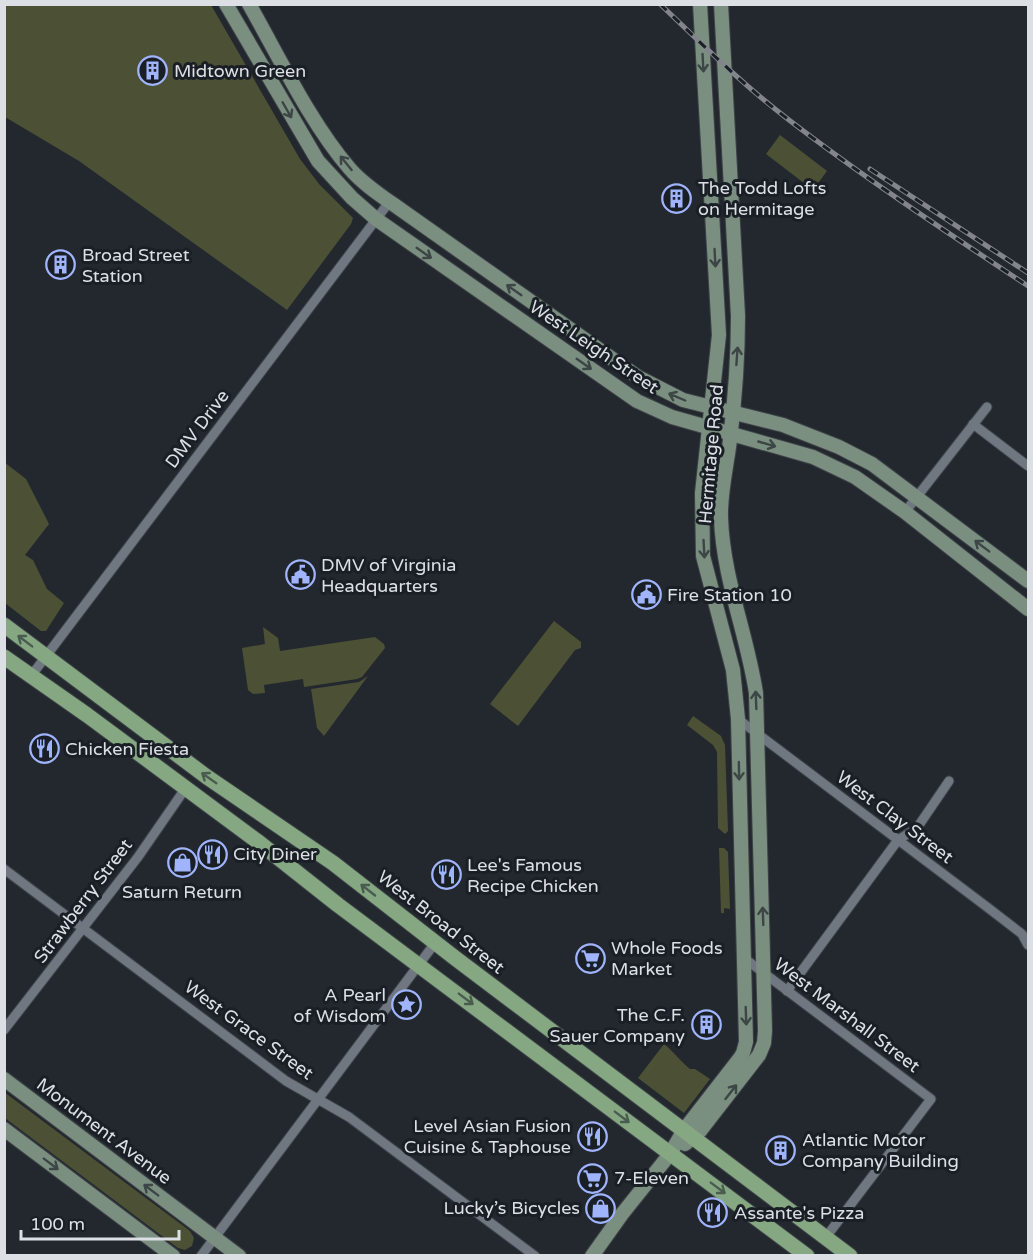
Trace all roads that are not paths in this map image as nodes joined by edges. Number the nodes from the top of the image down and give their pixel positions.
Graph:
1 (226, 4) edge
2 (249, 4) edge
3 (700, 4) edge
4 (721, 4) edge
5 (390, 201) junction
6 (376, 219) junction
7 (987, 407) dead end
8 (712, 409) junction
9 (733, 414) junction
10 (973, 424) junction
11 (710, 428) junction
12 (730, 434) junction
13 (1029, 466) edge
14 (917, 496) junction
15 (905, 512) junction
16 (1029, 581) edge
17 (1029, 609) edge
18 (4, 625) edge
19 (46, 656) junction
20 (4, 657) edge
21 (31, 676) junction
22 (738, 719) junction
23 (757, 732) junction
24 (949, 781) dead end
25 (185, 789) junction
26 (898, 840) junction
27 (4, 869) edge
28 (85, 928) junction
29 (435, 943) junction
30 (1029, 945) edge
31 (744, 958) junction
32 (419, 964) junction
33 (765, 974) junction
34 (787, 991) junction
35 (4, 1030) edge
36 (4, 1079) edge
37 (318, 1100) junction
38 (4, 1129) edge
39 (689, 1134) junction
40 (670, 1154) junction
41 (826, 1237) junction
42 (215, 1238) junction
43 (173, 1256) edge
44 (201, 1256) edge
45 (239, 1256) edge
46 (535, 1256) edge
47 (592, 1256) edge
48 (807, 1256) edge
49 (850, 1256) edge

1 -> 6 street, West Leigh Street
5 -> 2 street, West Leigh Street
3 -> 8 street, Hermitage Road
9 -> 4 street, Hermitage Road
5 - 6 street, DMV Drive
8 -> 5 street, West Leigh Street
6 -> 11 street, West Leigh Street
6 - 19 street, DMV Drive
7 - 10 street
8 - 9 street, West Leigh Street
8 - 11 street, Hermitage Road
9 - 12 street, Hermitage Road
9 - 14 street, West Leigh Street
10 - 13 street
10 - 14 street
11 - 12 street, West Leigh Street
11 -> 22 street, Hermitage Road
12 -> 15 street, West Leigh Street
23 -> 12 street, Hermitage Road
14 - 15 street
16 -> 14 street, West Leigh Street
15 - 17 street, West Leigh Street
19 -> 18 main road, West Broad Street
19 - 21 street, DMV Drive
29 -> 19 main road, West Broad Street
20 - 21 main road
21 - 25 main road
22 - 23 street, West Clay Street
22 -> 31 street, Hermitage Road
23 - 26 street, West Clay Street
33 -> 23 street, Hermitage Road
24 - 26 street
25 - 28 street, Strawberry Street
25 - 32 main road
26 - 30 street, West Clay Street
26 - 34 street
27 - 28 street, West Grace Street
28 - 35 street, Strawberry Street
28 - 37 street, West Grace Street
29 - 32 street
29 - 39 main road, West Broad Street
31 - 33 street, West Marshall Street
31 -> 39 street, Hermitage Road
32 - 37 street
32 -> 40 main road
33 - 34 street, West Marshall Street
39 -> 33 street, Hermitage Road
34 - 41 street, West Marshall Street
42 -> 36 street, Monument Avenue
37 - 42 street
37 - 46 street, West Grace Street
38 -> 43 street
39 - 40 street
39 - 41 main road, West Broad Street
40 - 47 street
40 -> 48 main road
41 - 49 main road, West Broad Street
42 - 44 street
42 - 45 street, Monument Avenue

